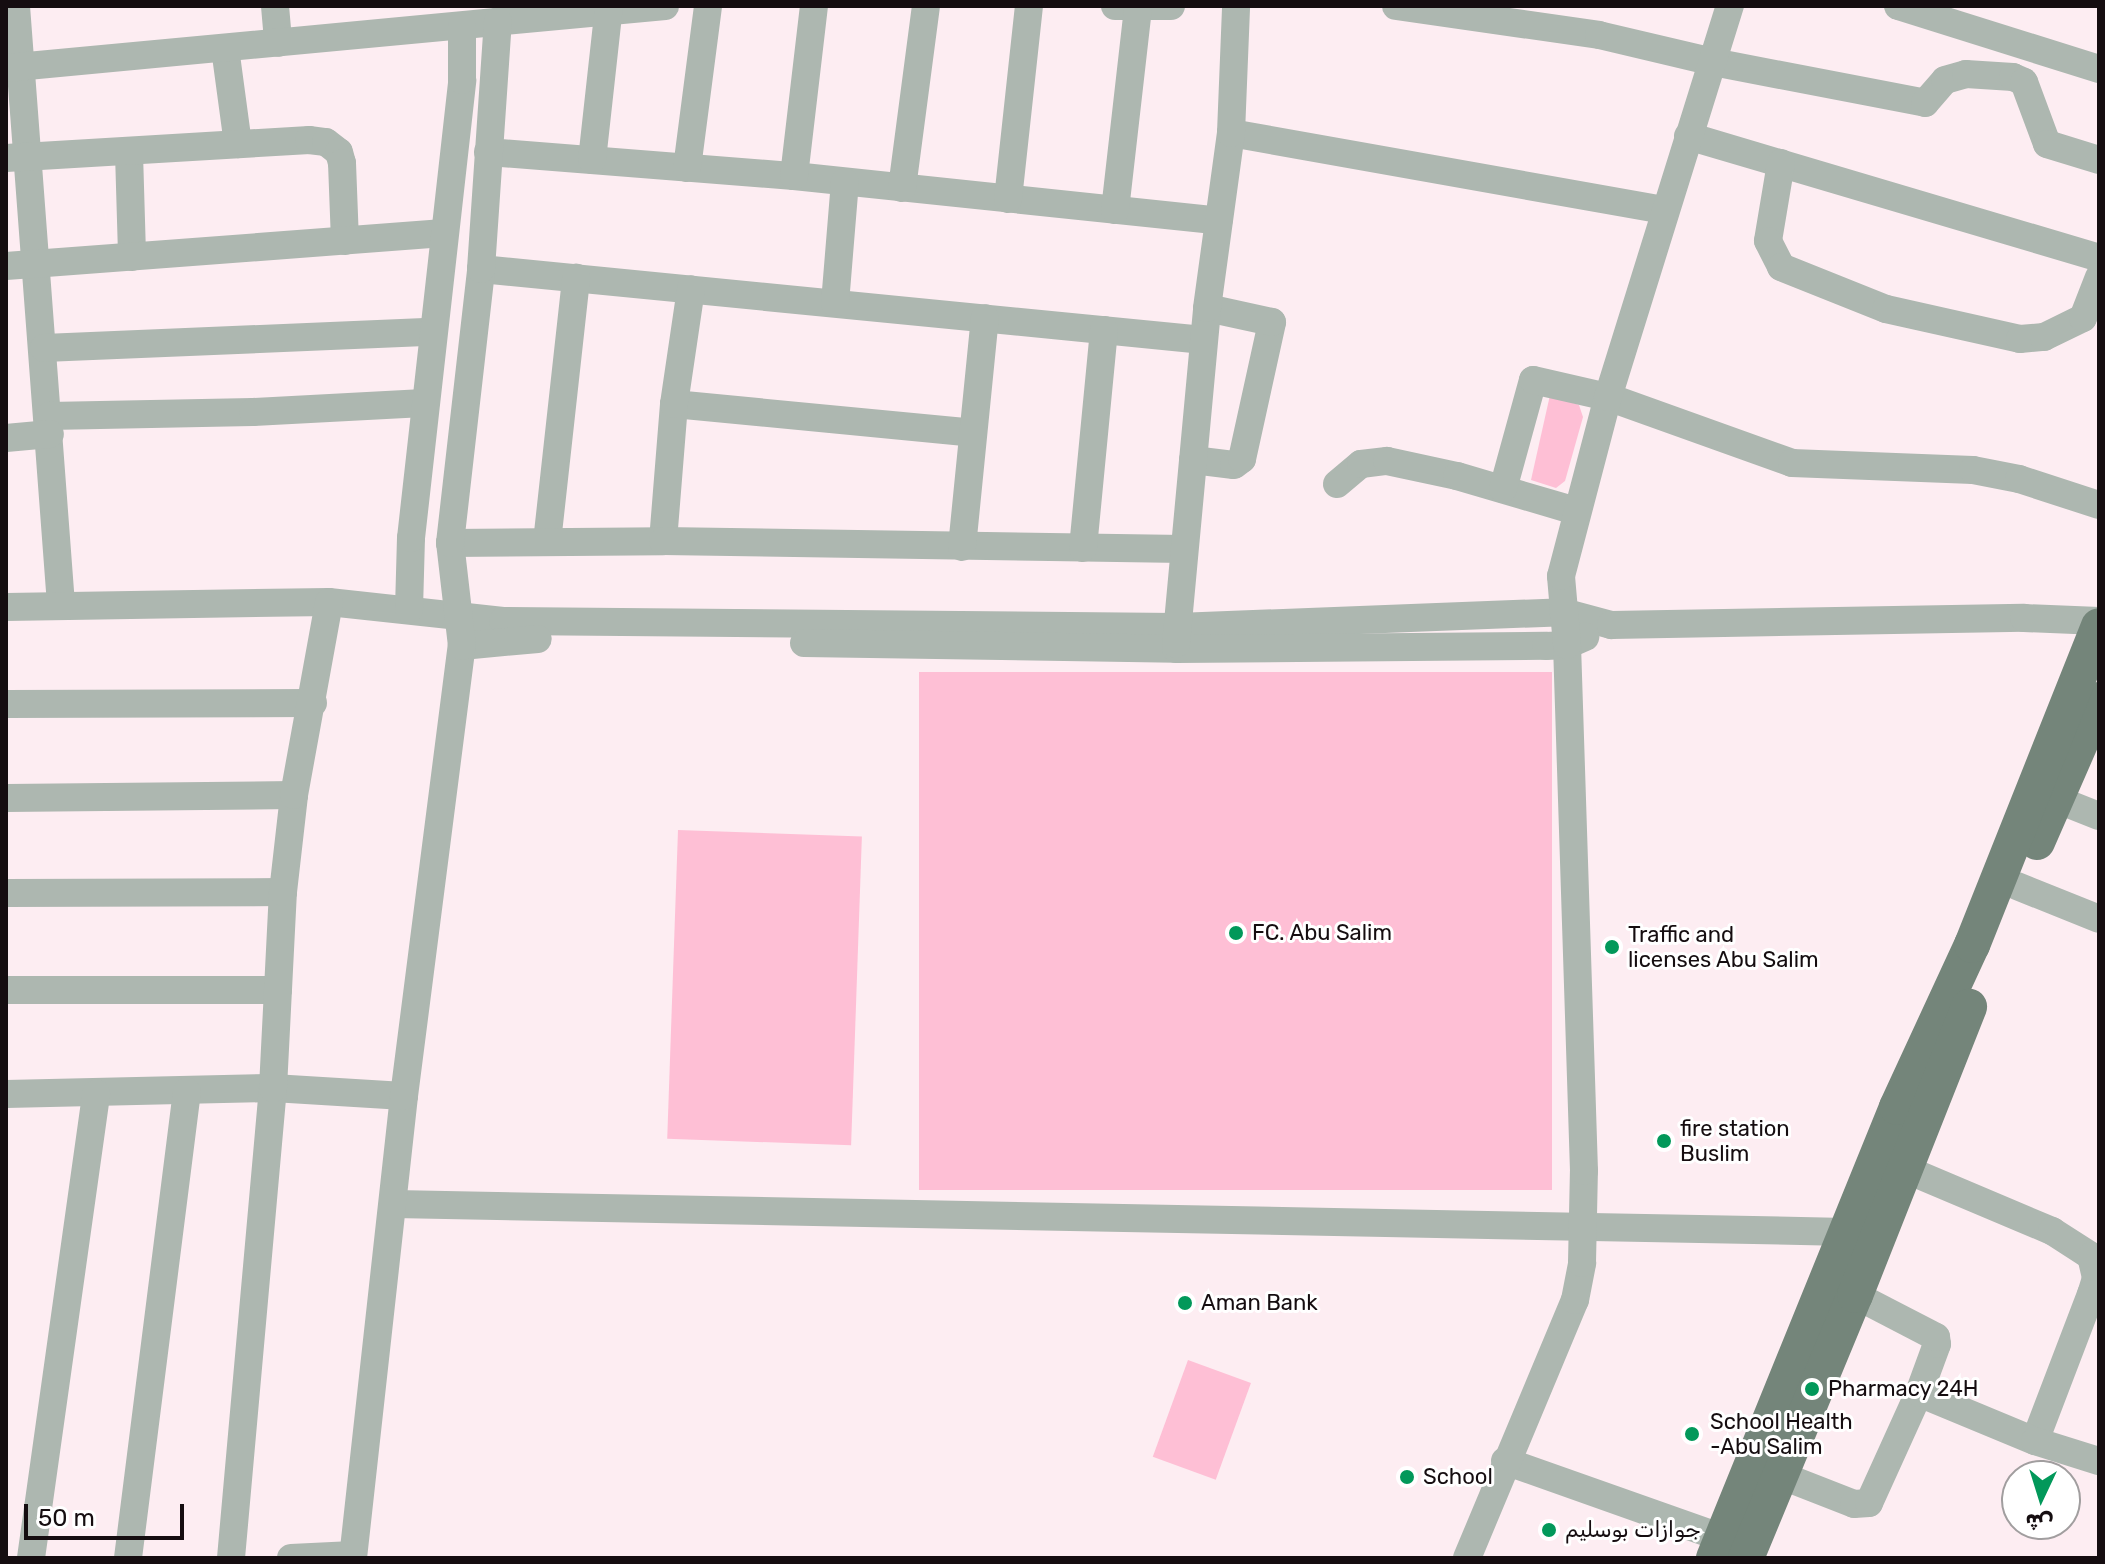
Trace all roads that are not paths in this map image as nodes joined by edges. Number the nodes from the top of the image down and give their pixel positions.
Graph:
1 (16, 6) edge
2 (275, 6) edge
3 (665, 6) edge
4 (708, 6) edge
5 (814, 6) edge
6 (926, 6) edge
7 (1029, 6) edge
8 (1236, 6) edge
9 (1396, 6) edge
10 (1730, 6) edge
11 (1898, 6) edge
12 (1149, 7) edge
13 (609, 9) edge
14 (498, 22) junction
15 (462, 26) junction
16 (278, 43) junction
17 (225, 48) junction
18 (1713, 62) junction
19 (14, 68) edge
20 (2099, 69) edge
21 (1231, 133) junction
22 (1688, 136) junction
23 (238, 144) junction
24 (488, 152) junction
25 (129, 153) junction
26 (17, 157) edge
27 (592, 160) junction
28 (2099, 160) edge
29 (1781, 163) junction
30 (687, 168) junction
31 (794, 176) junction
32 (845, 182) junction
33 (902, 188) junction
34 (1008, 199) junction
35 (1115, 210) junction
36 (1665, 210) junction
37 (1219, 221) junction
38 (444, 233) junction
39 (345, 241) junction
40 (132, 257) junction
41 (2099, 258) edge
42 (37, 264) junction
43 (6, 266) edge
44 (481, 269) junction
45 (2099, 277) edge
46 (576, 278) junction
47 (691, 289) junction
48 (835, 303) junction
49 (1207, 308) junction
50 (985, 318) junction
51 (1104, 330) junction
52 (431, 332) junction
53 (1204, 340) junction
54 (44, 348) junction
55 (1608, 397) junction
56 (424, 403) junction
57 (674, 404) junction
58 (50, 425) junction
59 (973, 433) junction
60 (6, 438) edge
61 (1193, 460) junction
62 (1337, 484) dead end
63 (1503, 489) junction
64 (2099, 505) edge
65 (1576, 511) junction
66 (663, 541) junction
67 (547, 542) junction
68 (450, 543) junction
69 (962, 547) junction
70 (1083, 548) junction
71 (1184, 549) junction
72 (329, 602) junction
73 (61, 605) junction
74 (6, 607) edge
75 (409, 609) junction
76 (1563, 612) junction
77 (461, 616) junction
78 (2099, 623) edge
79 (1611, 625) junction
80 (1176, 638) junction
81 (1567, 645) junction
82 (462, 646) junction
83 (2099, 700) edge
84 (313, 703) junction
85 (6, 704) edge
86 (294, 795) junction
87 (6, 798) edge
88 (2056, 799) junction
89 (2099, 816) edge
90 (2017, 886) junction
91 (283, 892) junction
92 (6, 893) edge
93 (2099, 919) edge
94 (6, 990) edge
95 (278, 990) junction
96 (273, 1088) junction
97 (187, 1092) junction
98 (6, 1094) edge
99 (96, 1094) junction
100 (404, 1096) junction
101 (1911, 1112) junction
102 (1905, 1169) junction
103 (394, 1204) junction
104 (1585, 1227) junction
105 (1847, 1232) junction
106 (2095, 1248) edge
107 (1855, 1295) junction
108 (2095, 1296) edge
109 (1919, 1393) junction
110 (2035, 1441) junction
111 (1505, 1461) junction
112 (2099, 1461) edge
113 (1780, 1475) junction
114 (1727, 1551) edge
115 (353, 1557) edge
116 (31, 1558) edge
117 (128, 1558) edge
118 (231, 1558) edge
119 (291, 1558) edge
120 (1467, 1558) edge

1 - 19 street
2 - 16 street
3 - 13 street
4 - 30 street
5 - 31 street
6 - 33 street
7 - 34 street
8 - 21 street
9 - 18 street
10 - 18 street
11 - 20 street
12 - 35 street
13 - 14 street
13 - 27 street
14 - 15 street
14 - 24 street
15 - 16 street
15 - 38 street
16 - 17 street
17 - 19 street
17 - 23 street
18 - 22 street
18 - 28 street
19 - 26 street
21 - 36 street
21 - 37 street
22 - 29 street
22 - 36 street
23 - 25 street
23 - 39 street
24 - 27 street
24 - 44 street
25 - 26 street
25 - 40 street
26 - 42 street
27 - 30 street
29 - 41 street
29 - 45 street
30 - 31 street
31 - 32 street
32 - 33 street
32 - 48 street
33 - 34 street
34 - 35 street
35 - 37 street
36 - 55 street
37 - 49 street
38 - 39 street
38 - 52 street
39 - 40 street
40 - 42 street
42 - 43 street
42 - 54 street
44 - 46 street
44 - 68 street
46 - 47 street
46 - 67 street
47 - 48 street
47 - 57 street
48 - 50 street
49 - 53 street
49 - 61 street
50 - 51 street
50 - 59 street
51 - 53 street
51 - 70 street
52 - 54 street
52 - 56 street
53 - 61 street
54 - 58 street
55 - 63 street
55 - 64 street
55 - 65 street
56 - 58 street
56 - 75 street
57 - 59 street
57 - 66 street
58 - 60 street
58 - 73 street
59 - 69 street
61 - 71 street
62 - 63 street
63 - 65 street
65 - 76 street
66 - 67 street
66 - 69 street
67 - 68 street
68 - 77 street
69 - 70 street
70 - 71 street
71 - 80 street
72 - 73 street
72 - 75 street
72 - 84 street
73 - 74 street
75 - 77 street
76 - 79 street
76 - 80 street
76 - 81 street
77 - 80 street
77 - 82 street
78 - 79 street
78 - 101 main road
79 - 81 street
80 - 81 street
80 - 82 street
81 - 104 street
82 - 100 street
83 - 88 main road
84 - 85 street
84 - 86 street
86 - 87 street
86 - 91 street
88 - 89 street
88 - 90 main road
90 - 93 street
90 - 101 main road
91 - 92 street
91 - 95 street
94 - 95 street
95 - 96 street
96 - 97 street
96 - 100 street
96 - 118 street
97 - 99 street
97 - 117 street
98 - 99 street
99 - 116 street
100 - 103 street
101 - 102 main road
101 - 105 main road
102 - 106 street
102 - 107 main road
103 - 104 street
103 - 115 street
104 - 105 street
104 - 111 street
105 - 114 main road
106 - 108 street
107 - 109 street
107 - 113 main road
108 - 110 street
109 - 110 street
109 - 113 street
110 - 112 street
111 - 114 street
111 - 120 street
113 - 114 main road
115 - 119 street

